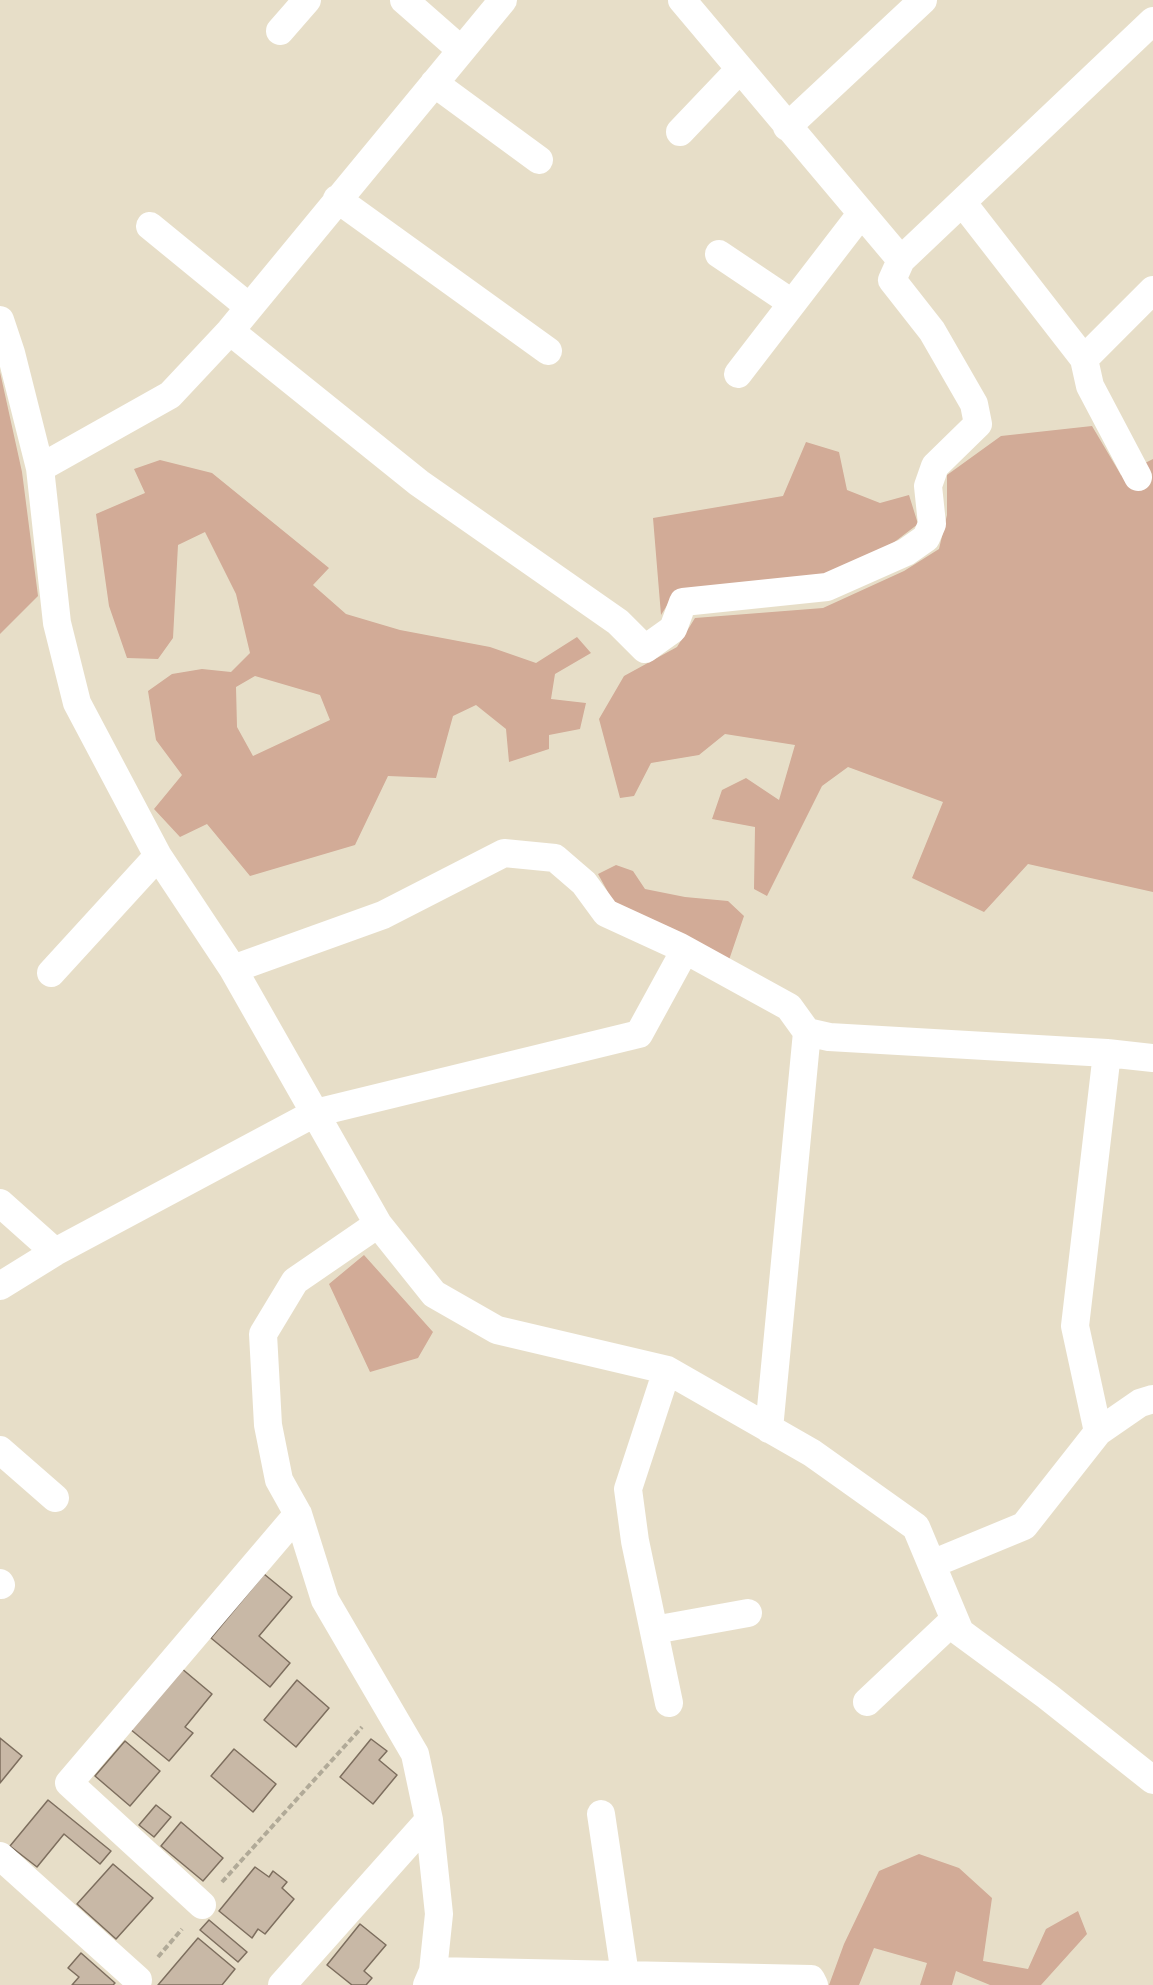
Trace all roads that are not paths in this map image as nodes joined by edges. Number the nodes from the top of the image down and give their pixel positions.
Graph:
1 (307, 0) edge
2 (404, 0) edge
3 (503, 0) edge
4 (682, 0) edge
5 (923, 0) edge
6 (1153, 21) edge
7 (280, 31) dead end
8 (461, 50) junction
9 (740, 69) junction
10 (434, 83) junction
11 (787, 127) junction
12 (680, 132) dead end
13 (539, 160) dead end
14 (337, 199) junction
15 (962, 202) junction
16 (861, 214) junction
17 (150, 225) dead end
18 (719, 254) dead end
19 (901, 260) junction
20 (1153, 290) edge
21 (792, 303) junction
22 (249, 307) junction
23 (0, 320) edge
24 (230, 331) junction
25 (548, 351) dead end
26 (1084, 359) junction
27 (738, 374) dead end
28 (40, 468) junction
29 (1138, 477) dead end
30 (158, 856) junction
31 (685, 950) junction
32 (233, 969) junction
33 (51, 973) dead end
34 (807, 1032) junction
35 (1107, 1053) junction
36 (1153, 1058) edge
37 (315, 1113) junction
38 (0, 1203) edge
39 (378, 1224) junction
40 (55, 1252) junction
41 (0, 1286) edge
42 (668, 1370) junction
43 (1153, 1399) edge
44 (769, 1429) junction
45 (1098, 1432) junction
46 (0, 1450) edge
47 (55, 1498) dead end
48 (298, 1514) junction
49 (932, 1564) junction
50 (748, 1613) dead end
51 (954, 1620) junction
52 (654, 1630) junction
53 (867, 1702) dead end
54 (669, 1703) dead end
55 (1153, 1780) edge
56 (601, 1814) dead end
57 (429, 1820) junction
58 (0, 1856) edge
59 (202, 1905) road end
60 (625, 1975) junction
61 (430, 1978) edge
62 (138, 1980) road end
63 (710, 1981) edge
64 (282, 1985) edge
65 (814, 1985) edge

1 - 7 street
2 - 8 street
3 - 8 street
4 - 9 street
5 - 11 street
6 - 15 street
8 - 10 street
9 - 11 street
9 - 12 street
10 - 13 street
10 - 14 street
11 - 16 street
14 - 22 street
14 - 25 street
15 - 19 street
15 - 26 street
16 - 19 street
16 - 21 street
17 - 22 street
18 - 21 street
19 - 24 street
20 - 26 street
21 - 27 street
22 - 24 street
23 - 28 street
24 - 28 street
26 - 29 street
28 - 30 street
30 - 32 street
30 - 33 street
31 - 32 street
31 - 34 street
31 - 37 street
32 - 37 street
34 - 35 street
34 - 44 street
35 - 36 street
35 - 45 street
37 - 39 street
37 - 40 street
38 - 40 street
39 - 42 street
39 - 48 street
40 - 41 street
42 - 44 street
42 - 52 street
43 - 45 street
44 - 49 street
45 - 49 street
46 - 47 street
48 - 57 street
48 - 59 street
49 - 51 street
50 - 52 street
51 - 53 street
51 - 55 street
52 - 54 street
56 - 60 street
57 - 61 street
57 - 64 street
58 - 62 street
60 - 61 street
60 - 63 street
63 - 65 street

